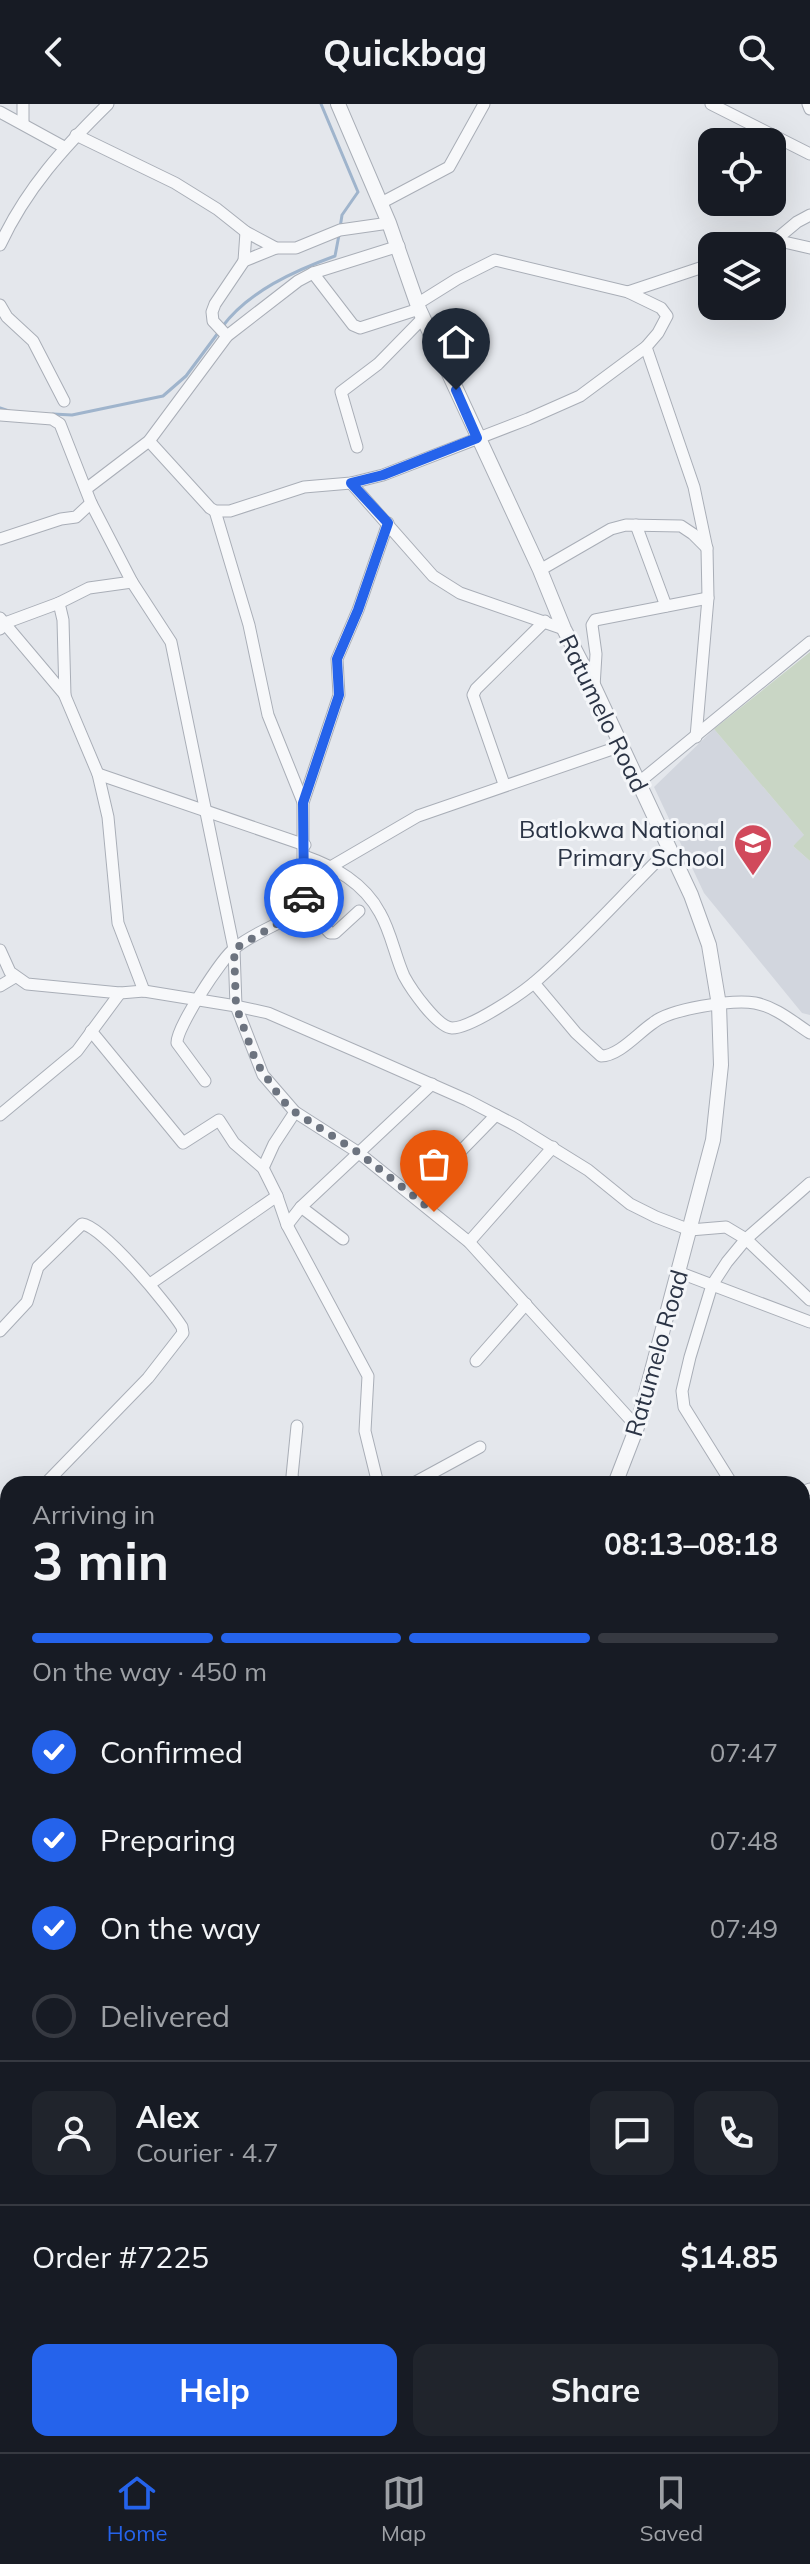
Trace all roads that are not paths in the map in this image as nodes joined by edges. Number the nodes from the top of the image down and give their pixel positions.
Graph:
1 (23, 104) edge
2 (108, 104) edge
3 (338, 104) edge
4 (484, 104) edge
5 (711, 104) edge
6 (0, 112) edge
7 (23, 123) junction
8 (76, 135) junction
9 (64, 147) junction
10 (810, 154) edge
11 (381, 203) junction
12 (810, 215) edge
13 (389, 223) junction
14 (246, 232) junction
15 (784, 232) edge
16 (786, 243) edge
17 (0, 245) edge
18 (399, 246) junction
19 (276, 248) junction
20 (810, 248) edge
21 (244, 261) junction
22 (698, 269) edge
23 (313, 273) junction
24 (628, 292) junction
25 (0, 305) edge
26 (420, 310) junction
27 (227, 336) junction
28 (646, 347) junction
29 (64, 401) dead end
30 (0, 415) edge
31 (477, 438) junction
32 (149, 441) junction
33 (357, 447) dead end
34 (351, 483) junction
35 (86, 489) junction
36 (91, 503) junction
37 (215, 511) junction
38 (388, 523) junction
39 (636, 525) junction
40 (0, 539) edge
41 (707, 549) junction
42 (540, 570) junction
43 (132, 582) junction
44 (708, 598) junction
45 (59, 603) junction
46 (666, 606) junction
47 (545, 621) junction
48 (2, 623) edge
49 (564, 629) junction
50 (810, 642) edge
51 (594, 687) junction
52 (65, 696) junction
53 (696, 737) junction
54 (621, 746) junction
55 (98, 774) junction
56 (638, 783) junction
57 (504, 784) junction
58 (303, 803) junction
59 (204, 809) junction
60 (670, 848) junction
61 (304, 851) junction
62 (333, 867) junction
63 (303, 883) junction
64 (306, 907) junction
65 (359, 911) dead end
66 (234, 949) junction
67 (0, 950) edge
68 (15, 977) junction
69 (534, 983) junction
70 (0, 986) edge
71 (144, 991) junction
72 (120, 993) junction
73 (197, 999) junction
74 (719, 1005) junction
75 (236, 1006) junction
76 (91, 1031) junction
77 (810, 1033) edge
78 (205, 1081) dead end
79 (432, 1084) junction
80 (295, 1112) junction
81 (0, 1115) edge
82 (496, 1115) junction
83 (553, 1147) junction
84 (359, 1153) junction
85 (263, 1168) junction
86 (810, 1183) edge
87 (277, 1196) junction
88 (416, 1197) junction
89 (301, 1207) junction
90 (287, 1225) junction
91 (690, 1230) junction
92 (343, 1239) dead end
93 (746, 1239) junction
94 (469, 1242) junction
95 (678, 1272) junction
96 (150, 1284) junction
97 (712, 1285) junction
98 (810, 1300) edge
99 (526, 1304) junction
100 (810, 1322) edge
101 (0, 1331) edge
102 (476, 1361) dead end
103 (297, 1426) dead end
104 (637, 1427) junction
105 (480, 1447) dead end
106 (53, 1476) edge
107 (292, 1476) edge
108 (376, 1476) edge
109 (427, 1476) edge
110 (621, 1476) edge
111 (727, 1476) edge

1 - 7 street
2 - 8 street
3 - 11 street, Ratumelo Road
4 - 11 street
5 - 10 street
6 - 7 street
7 - 9 street
8 - 9 street
8 - 14 street
9 - 17 street
11 - 13 street, Ratumelo Road
12 - 15 street
13 - 18 street, Ratumelo Road
13 - 19 street
14 - 19 street
14 - 21 street
16 - 20 street
18 - 23 street
18 - 26 street, Ratumelo Road
19 - 21 street
21 - 27 street
22 - 24 street
23 - 26 street
23 - 27 street
24 - 26 street
24 - 28 street
25 - 29 street
26 - 31 street, Ratumelo Road
26 - 33 street
27 - 32 street
28 - 31 street
28 - 41 street
30 - 35 street
31 - 34 street
31 - 42 street, Ratumelo Road
32 - 35 street
32 - 37 street
34 - 37 street
34 - 38 street
35 - 36 street
36 - 40 street
36 - 43 street
37 - 58 street
38 - 47 street
38 - 58 street
39 - 41 street
39 - 42 street
39 - 46 street
41 - 44 street
42 - 49 street, Ratumelo Road
43 - 45 street
43 - 59 street
44 - 46 street
44 - 53 street
45 - 48 street
45 - 52 street
46 - 51 street
47 - 49 street
47 - 57 street
48 - 52 street
49 - 51 street, Ratumelo Road
50 - 53 street
51 - 54 street, Ratumelo Road
52 - 55 street
53 - 56 street
54 - 56 street, Ratumelo Road
54 - 57 street
55 - 59 street
55 - 71 street
56 - 60 street, Ratumelo Road
57 - 62 street
58 - 61 street
59 - 61 street
59 - 66 street
60 - 69 street
60 - 74 street, Ratumelo Road
61 - 62 street
61 - 63 street
62 - 63 street
62 - 69 street
63 - 64 street
64 - 65 street
64 - 66 street
66 - 73 street
66 - 75 street
67 - 68 street
68 - 70 street
68 - 72 street
69 - 74 street
71 - 72 street
71 - 73 street
72 - 76 street
73 - 75 street
73 - 78 street
74 - 77 street
74 - 91 street, Ratumelo Road
75 - 79 street
75 - 80 street
76 - 81 street
76 - 85 street
79 - 82 street
79 - 84 street
80 - 84 street
80 - 85 street
82 - 83 street
82 - 88 street
83 - 91 street
83 - 94 street
84 - 88 street
84 - 89 street
85 - 87 street
86 - 93 street
87 - 90 street
87 - 96 street
88 - 94 street
89 - 90 street
89 - 92 street
90 - 108 street
91 - 93 street
91 - 95 street, Ratumelo Road
93 - 97 street
93 - 98 street
94 - 99 street
95 - 97 street
95 - 104 street, Ratumelo Road
96 - 101 street
96 - 106 street
97 - 100 street
97 - 111 street
99 - 102 street
99 - 104 street
103 - 107 street
104 - 110 street, Ratumelo Road
105 - 109 street

